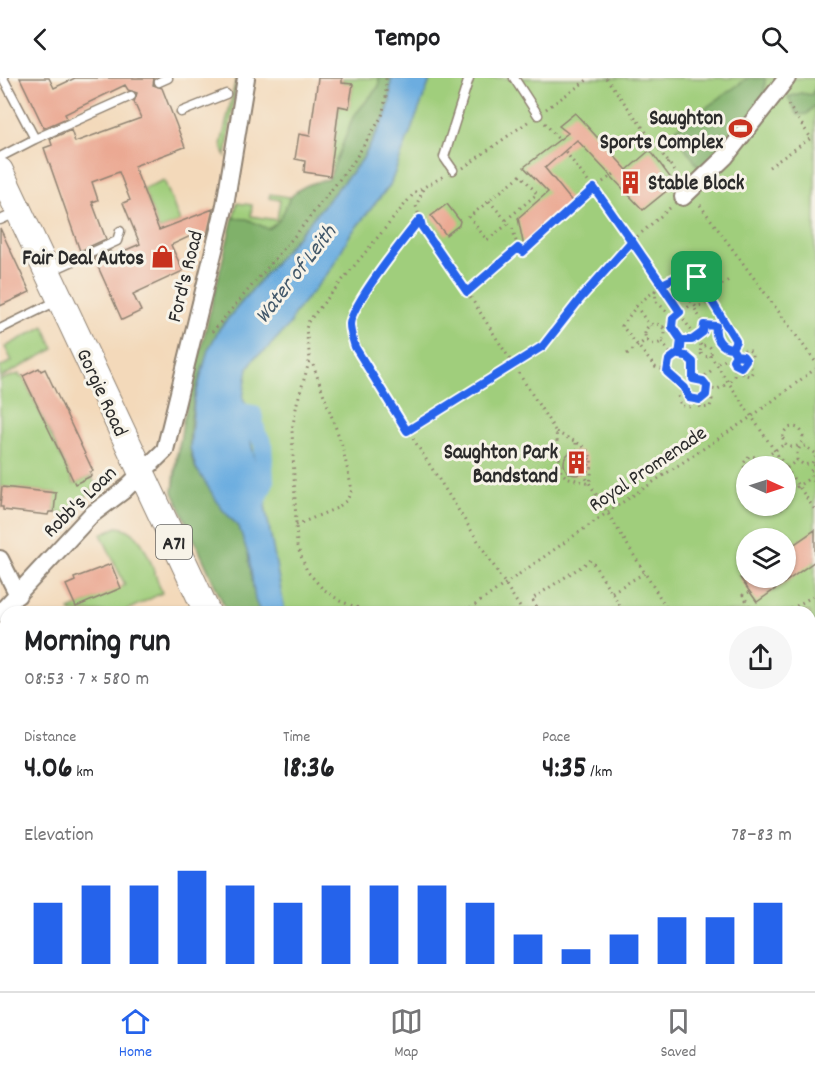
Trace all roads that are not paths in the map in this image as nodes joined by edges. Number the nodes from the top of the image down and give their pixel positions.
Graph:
1 (168, 78) edge
2 (246, 78) edge
3 (469, 78) edge
4 (514, 78) edge
5 (2, 82) edge
6 (159, 82) dead end
7 (783, 85) edge
8 (226, 94) dead end
9 (131, 96) dead end
10 (181, 112) dead end
11 (538, 115) road end
12 (35, 140) junction
13 (0, 157) edge
14 (453, 170) road end
15 (0, 171) edge
16 (686, 194) road end
17 (9, 216) edge
18 (120, 231) dead end
19 (47, 272) junction
20 (60, 299) junction
21 (0, 329) edge
22 (141, 473) junction
23 (0, 559) edge
24 (18, 595) junction
25 (7, 606) edge
26 (204, 606) edge

1 - 6 lane
2 - 22 street, Ford's Road
3 - 14 lane
4 - 11 lane
5 - 12 lane
7 - 16 street
8 - 10 lane
9 - 12 lane
12 - 13 lane
15 - 17 main road, Gorgie Road / A71
17 - 19 main road, Gorgie Road / A71
18 - 19 lane
19 - 20 main road, Gorgie Road / A71
20 - 21 lane
20 - 22 main road, Gorgie Road / A71
22 - 24 street, Robb's Loan
22 - 26 main road, Gorgie Road / A71
23 - 24 street
24 - 25 street, Robb's Loan

